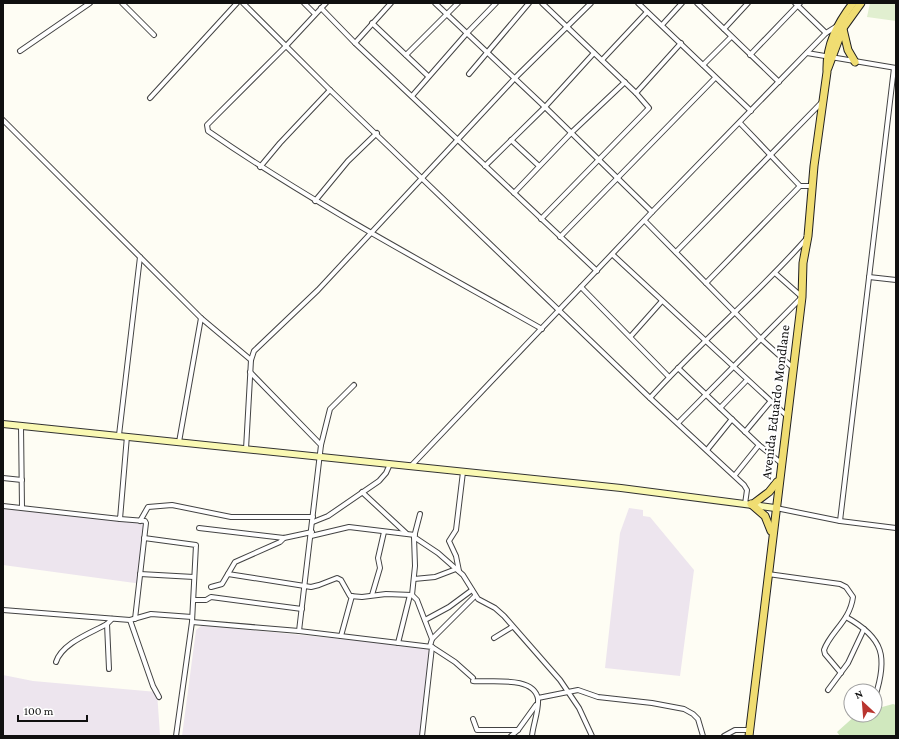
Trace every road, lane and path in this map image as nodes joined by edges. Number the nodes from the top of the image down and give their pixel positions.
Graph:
1 (90, 3) edge
2 (122, 3) edge
3 (237, 3) edge
4 (243, 3) edge
5 (304, 3) edge
6 (326, 3) edge
7 (391, 3) edge
8 (435, 3) edge
9 (458, 3) edge
10 (496, 3) edge
11 (529, 3) edge
12 (542, 3) edge
13 (591, 3) edge
14 (639, 3) edge
15 (682, 3) edge
16 (697, 3) edge
17 (748, 3) edge
18 (853, 3) edge
19 (861, 3) edge
20 (797, 4) edge
21 (321, 8) junction
22 (647, 12) junction
23 (315, 14) junction
24 (447, 14) junction
25 (372, 23) junction
26 (662, 25) junction
27 (568, 27) junction
28 (840, 27) junction
29 (724, 29) junction
30 (467, 33) junction
31 (826, 34) junction
32 (154, 35) dead end
33 (731, 37) junction
34 (355, 43) junction
35 (681, 43) junction
36 (286, 46) junction
37 (20, 51) dead end
38 (487, 52) junction
39 (594, 53) junction
40 (808, 53) junction
41 (750, 55) junction
42 (406, 56) junction
43 (829, 58) junction
44 (602, 60) junction
45 (855, 62) junction
46 (703, 65) junction
47 (895, 68) edge
48 (469, 74) dead end
49 (428, 76) junction
50 (515, 78) junction
51 (715, 78) junction
52 (625, 82) junction
53 (779, 82) junction
54 (330, 90) junction
55 (636, 92) junction
56 (412, 96) junction
57 (150, 98) dead end
58 (823, 102) junction
59 (545, 107) junction
60 (751, 111) junction
61 (3, 120) edge
62 (740, 123) junction
63 (572, 132) junction
64 (377, 134) junction
65 (458, 140) junction
66 (511, 140) junction
67 (771, 155) junction
68 (599, 159) junction
69 (485, 166) junction
70 (539, 166) junction
71 (260, 167) junction
72 (617, 177) junction
73 (421, 178) junction
74 (800, 186) junction
75 (812, 186) junction
76 (514, 193) junction
77 (315, 201) junction
78 (652, 212) junction
79 (541, 219) junction
80 (645, 221) junction
81 (371, 231) junction
82 (808, 236) junction
83 (560, 237) junction
84 (676, 252) junction
85 (614, 255) junction
86 (140, 257) junction
87 (597, 271) junction
88 (775, 273) junction
89 (869, 276) junction
90 (896, 280) edge
91 (706, 283) junction
92 (581, 287) junction
93 (802, 297) junction
94 (662, 302) junction
95 (560, 309) junction
96 (736, 312) junction
97 (201, 318) junction
98 (542, 329) junction
99 (632, 336) junction
100 (761, 339) junction
101 (706, 341) junction
102 (251, 360) junction
103 (733, 366) junction
104 (792, 367) junction
105 (678, 368) junction
106 (250, 372) junction
107 (669, 376) junction
108 (747, 380) junction
109 (354, 385) dead end
110 (705, 394) junction
111 (650, 398) junction
112 (770, 402) junction
113 (720, 408) junction
114 (787, 416) junction
115 (732, 419) junction
116 (678, 423) junction
117 (3, 424) edge
118 (21, 426) junction
119 (745, 432) junction
120 (119, 435) junction
121 (127, 436) junction
122 (179, 442) junction
123 (321, 445) junction
124 (759, 445) junction
125 (246, 450) junction
126 (707, 450) junction
127 (321, 457) junction
128 (781, 463) junction
129 (390, 464) junction
130 (410, 466) junction
131 (463, 472) junction
132 (734, 475) junction
133 (3, 478) edge
134 (22, 480) junction
135 (779, 480) junction
136 (362, 492) junction
137 (750, 504) junction
138 (3, 506) edge
139 (22, 508) junction
140 (775, 508) junction
141 (420, 514) dead end
142 (120, 519) junction
143 (313, 520) junction
144 (140, 521) junction
145 (840, 521) junction
146 (199, 528) dead end
147 (896, 528) edge
148 (384, 532) junction
149 (406, 533) junction
150 (772, 533) junction
151 (311, 534) junction
152 (415, 536) junction
153 (144, 538) junction
154 (284, 538) junction
155 (458, 570) junction
156 (140, 574) junction
157 (228, 574) junction
158 (768, 574) junction
159 (194, 577) junction
160 (414, 579) junction
161 (305, 586) junction
162 (211, 587) dead end
163 (472, 590) junction
164 (372, 595) junction
165 (411, 595) junction
166 (352, 596) junction
167 (475, 596) junction
168 (194, 600) junction
169 (302, 609) junction
170 (3, 610) edge
171 (846, 617) junction
172 (112, 619) junction
173 (135, 619) junction
174 (130, 620) junction
175 (192, 620) junction
176 (424, 620) junction
177 (108, 624) junction
178 (512, 627) junction
179 (864, 629) junction
180 (299, 631) junction
181 (341, 636) junction
182 (494, 638) dead end
183 (432, 639) junction
184 (398, 642) junction
185 (431, 647) junction
186 (56, 662) dead end
187 (109, 669) dead end
188 (841, 673) junction
189 (878, 683) edge
190 (828, 690) dead end
191 (569, 693) junction
192 (159, 697) dead end
193 (538, 698) junction
194 (538, 703) junction
195 (473, 719) dead end
196 (518, 730) junction
197 (736, 730) junction
198 (749, 733) edge
199 (176, 736) edge
200 (422, 736) edge
201 (511, 736) edge
202 (532, 736) edge
203 (592, 736) edge
204 (703, 736) edge
205 (724, 736) edge
206 (736, 736) edge

1 - 37 street
2 - 32 street
3 - 57 street
4 - 36 street
5 - 23 street
6 - 21 street
7 - 25 street
8 - 24 street
9 - 24 street
10 - 30 street
11 - 38 street
12 - 27 street
13 - 27 street
14 - 22 street
15 - 26 street
16 - 29 street
17 - 29 street
18 - 28 main road, Avenida Eduardo Mondlane
19 - 28 main road, Avenida Eduardo Mondlane
20 - 31 street
20 - 41 street
21 - 23 street
21 - 34 street
22 - 26 street
22 - 44 street
23 - 36 street
24 - 30 street
24 - 42 street
25 - 34 street
25 - 42 street
26 - 35 street
27 - 39 street
27 - 50 street
28 - 31 street
28 - 43 main road, Avenida Eduardo Mondlane
28 - 45 main road
29 - 33 street
30 - 38 street
30 - 49 street
31 - 40 street
33 - 41 street
33 - 46 street
34 - 56 street
35 - 46 street
35 - 55 street
36 - 54 street
36 - 71 street
38 - 48 street
38 - 50 street
39 - 44 street
39 - 59 street
40 - 43 street
40 - 53 street
41 - 53 street
42 - 49 street
43 - 45 street
43 - 58 main road, Avenida Eduardo Mondlane
44 - 52 street
45 - 47 street
46 - 51 street
47 - 89 street
49 - 56 street
50 - 59 street
50 - 65 street
51 - 60 street
51 - 72 street
52 - 55 street
52 - 63 street
53 - 60 street
54 - 64 street
54 - 71 street
55 - 68 street
56 - 65 street
58 - 67 street
58 - 75 main road, Avenida Eduardo Mondlane
59 - 63 street
59 - 66 street
60 - 62 street
61 - 86 street
62 - 67 street
62 - 78 street
63 - 68 street
63 - 70 street
64 - 73 street
64 - 77 street
65 - 69 street
65 - 73 street
66 - 69 street
66 - 70 street
67 - 74 street
67 - 84 street
68 - 72 street
68 - 79 street
69 - 76 street
70 - 76 street
71 - 77 street
72 - 78 street
72 - 83 street
73 - 81 street
73 - 95 street
74 - 75 street
74 - 91 street
75 - 82 main road, Avenida Eduardo Mondlane
76 - 79 street
77 - 81 street
78 - 80 street
79 - 83 street
80 - 84 street
80 - 85 street
81 - 98 street
81 - 102 street
82 - 88 street
82 - 93 main road, Avenida Eduardo Mondlane
83 - 87 street
84 - 91 street
85 - 87 street
85 - 94 street
86 - 97 street
86 - 120 street
87 - 92 street
88 - 93 street
88 - 96 street
89 - 90 street
89 - 145 street
91 - 96 street
92 - 95 street
92 - 99 street
93 - 100 street
93 - 104 main road, Avenida Eduardo Mondlane
94 - 99 street
94 - 101 street
95 - 98 street
95 - 111 street
96 - 100 street
96 - 101 street
97 - 102 street
97 - 122 street
98 - 130 street
99 - 107 street
100 - 103 street
100 - 104 street
101 - 103 street
101 - 105 street
102 - 106 street
103 - 108 street
103 - 110 street
104 - 114 main road, Avenida Eduardo Mondlane
105 - 107 street
105 - 110 street
106 - 123 street
106 - 125 street
107 - 111 street
108 - 112 street
108 - 113 street
109 - 123 street
110 - 113 street
110 - 116 street
111 - 116 street
112 - 114 street
112 - 119 street
113 - 115 street
114 - 128 main road, Avenida Eduardo Mondlane
115 - 119 street
115 - 126 street
116 - 126 street
117 - 118 main road
118 - 120 main road
118 - 134 street
119 - 124 street
120 - 121 main road
121 - 122 main road
121 - 142 street
122 - 125 main road
123 - 127 street
124 - 128 street
124 - 132 street
125 - 127 main road
126 - 132 street
127 - 129 main road
127 - 143 street
128 - 135 main road, Avenida Eduardo Mondlane
129 - 130 main road
129 - 136 street
130 - 131 main road
131 - 137 main road
131 - 155 street
132 - 137 street
133 - 134 street
134 - 139 street
135 - 137 main road
135 - 140 main road, Avenida Eduardo Mondlane
136 - 143 street
136 - 149 street
137 - 140 main road
137 - 150 main road
138 - 139 street
139 - 142 street
140 - 145 street
140 - 150 main road, Avenida Eduardo Mondlane
141 - 152 street
142 - 144 street
143 - 144 street
143 - 151 street
144 - 153 street
145 - 147 street
146 - 154 street
148 - 149 street
148 - 151 street
148 - 164 street
149 - 152 street
150 - 158 main road, Avenida Eduardo Mondlane
151 - 154 street
151 - 161 street
152 - 155 street
152 - 160 street
153 - 156 street
153 - 159 street
154 - 157 street
155 - 160 street
155 - 163 street
156 - 159 street
156 - 173 street
157 - 161 street
157 - 162 street
158 - 171 street
158 - 198 main road, Avenida Eduardo Mondlane
159 - 168 street
160 - 165 street
161 - 166 street
161 - 169 street
163 - 167 street
163 - 176 street
164 - 165 street
164 - 166 street
165 - 176 street
165 - 184 street
166 - 181 street
167 - 178 street
167 - 183 street
168 - 169 street
168 - 175 street
169 - 180 street
170 - 172 street
171 - 179 street
171 - 188 street
172 - 174 street
172 - 177 street
173 - 174 street
173 - 175 street
174 - 192 street
175 - 180 street
175 - 199 street
176 - 183 street
177 - 186 street
177 - 187 street
178 - 182 street
178 - 191 street
179 - 188 street
179 - 189 street
180 - 181 street
181 - 184 street
183 - 185 street
184 - 185 street
185 - 193 street
185 - 200 street
188 - 190 street
191 - 193 street
191 - 203 street
191 - 204 street
193 - 194 street
194 - 196 street
194 - 202 street
195 - 196 street
196 - 201 street
197 - 198 street
197 - 205 street
197 - 206 street

